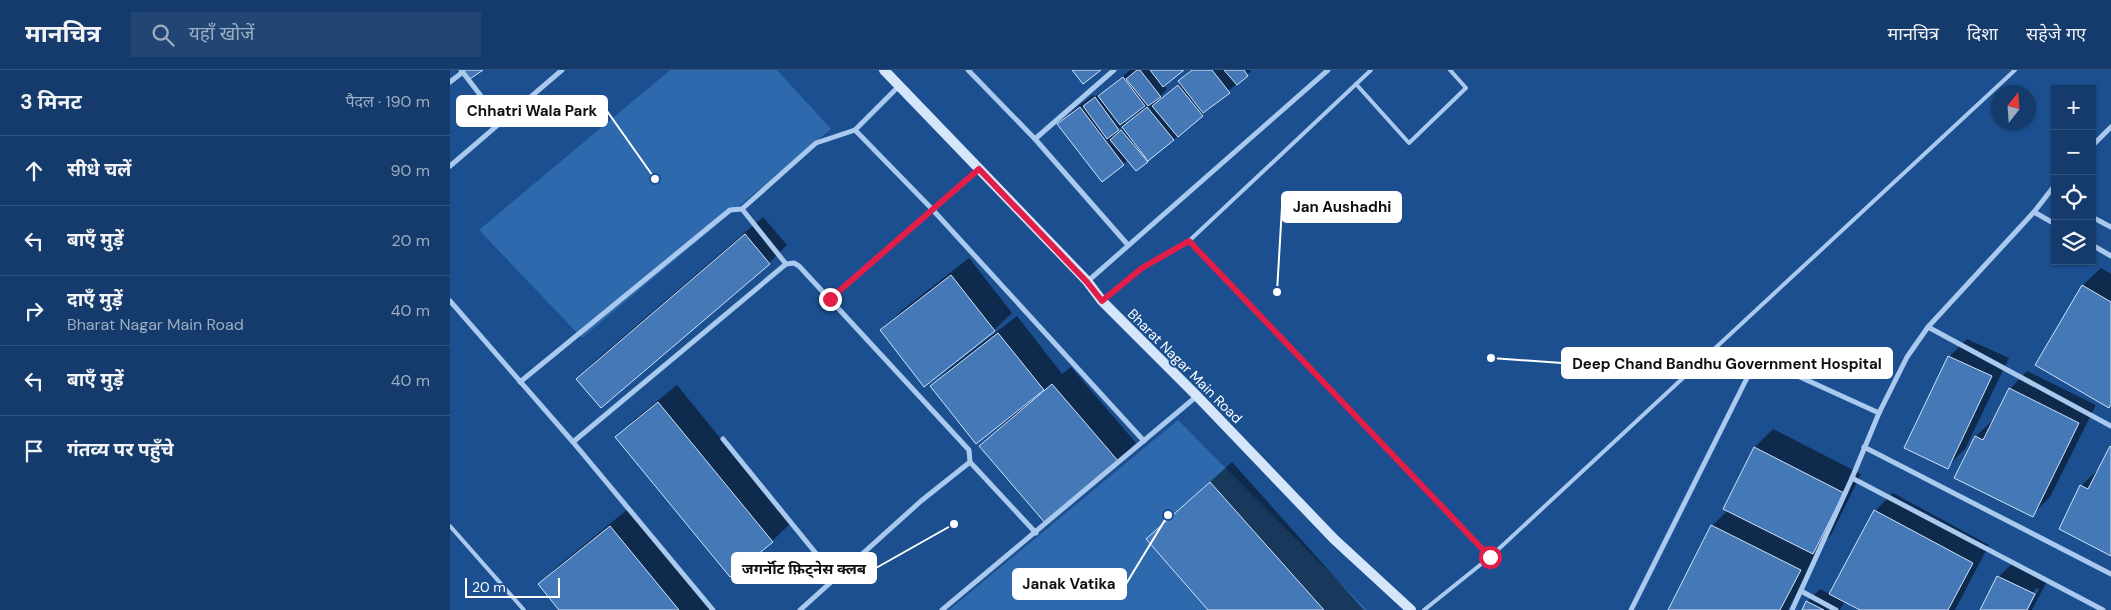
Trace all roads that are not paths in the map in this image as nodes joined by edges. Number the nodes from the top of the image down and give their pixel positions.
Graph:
1 (562, 70) edge
2 (884, 70) edge
3 (968, 70) edge
4 (1114, 70) edge
5 (1328, 70) edge
6 (1371, 70) edge
7 (1450, 70) edge
8 (2015, 70) edge
9 (462, 71) edge
10 (450, 82) edge
11 (1356, 84) junction
12 (899, 86) junction
13 (501, 122) junction
14 (2111, 127) edge
15 (854, 130) junction
16 (1034, 139) junction
17 (2096, 142) edge
18 (450, 166) edge
19 (979, 169) junction
20 (2051, 189) edge
21 (2047, 193) junction
22 (2051, 195) edge
23 (932, 208) junction
24 (742, 209) junction
25 (2034, 212) junction
26 (2096, 219) edge
27 (2051, 222) edge
28 (2111, 227) edge
29 (1189, 241) junction
30 (1128, 245) junction
31 (2096, 247) edge
32 (2111, 256) edge
33 (786, 264) junction
34 (1087, 282) junction
35 (830, 299) junction
36 (450, 301) edge
37 (1102, 301) junction
38 (1928, 327) junction
39 (520, 382) junction
40 (1197, 396) junction
41 (1879, 413) junction
42 (2111, 426) edge
43 (723, 439) dead end
44 (1144, 441) junction
45 (572, 442) junction
46 (1864, 447) junction
47 (970, 462) junction
48 (1852, 478) junction
49 (450, 526) edge
50 (1036, 533) junction
51 (1490, 557) junction
52 (2111, 574) edge
53 (836, 578) junction
54 (1801, 591) junction
55 (524, 610) edge
56 (713, 610) edge
57 (800, 610) edge
58 (942, 610) edge
59 (1411, 610) edge
60 (1424, 610) edge
61 (1631, 610) edge
62 (1792, 610) edge
63 (1836, 610) edge
64 (2103, 610) edge

1 - 13 street
2 - 12 street, Bharat Nagar Main Road
3 - 16 street
4 - 16 street
5 - 30 street
6 - 11 lane
7 - 11 lane
8 - 51 lane
9 - 10 street
9 - 13 street
11 - 29 lane
12 - 15 street
12 - 19 street, Bharat Nagar Main Road
13 - 18 street
14 - 17 street
15 - 23 street
15 - 24 street
16 - 30 street
19 - 23 street
19 - 34 street, Bharat Nagar Main Road
20 - 21 street
21 - 22 street
21 - 25 street
23 - 35 street
23 - 44 street
24 - 33 street
24 - 39 street
25 - 27 street
25 - 38 street
26 - 28 street
29 - 37 lane
29 - 51 lane
30 - 34 street
31 - 32 street
33 - 35 street
33 - 45 street
34 - 37 street, Bharat Nagar Main Road
35 - 47 street
36 - 39 street
37 - 40 street, Bharat Nagar Main Road
38 - 41 street
38 - 42 street
39 - 45 street
40 - 44 street
40 - 59 street, Bharat Nagar Main Road
41 - 46 street
41 - 61 street
43 - 53 street
44 - 50 street
45 - 56 street
46 - 48 street
46 - 52 street
47 - 50 street
47 - 53 street
48 - 54 street
48 - 64 street
49 - 55 lane
50 - 58 street
51 - 60 lane
53 - 57 street
54 - 62 street
54 - 63 street

